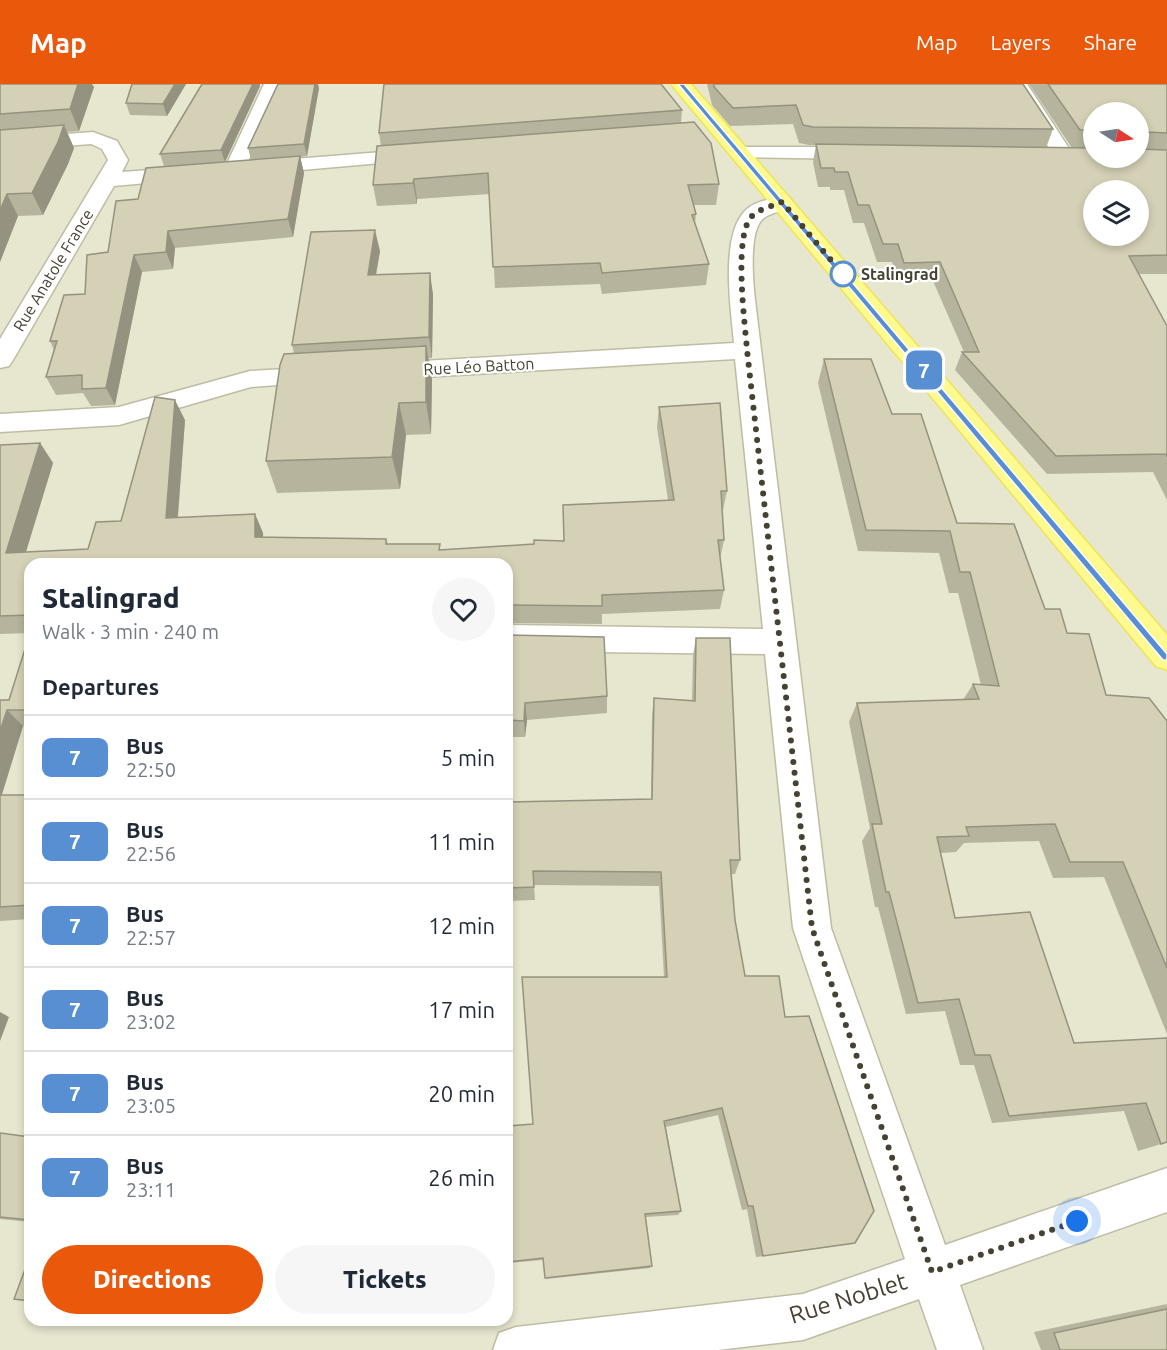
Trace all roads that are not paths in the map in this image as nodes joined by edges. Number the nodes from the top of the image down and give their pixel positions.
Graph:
1 (274, 84) edge
2 (681, 84) edge
3 (1017, 84) edge
4 (0, 145) edge
5 (740, 153) junction
6 (436, 154) edge
7 (876, 154) edge
8 (1041, 156) edge
9 (234, 170) junction
10 (106, 180) junction
11 (782, 202) junction
12 (747, 350) junction
13 (0, 360) edge
14 (0, 423) edge
15 (513, 638) edge
16 (780, 642) junction
17 (1167, 657) edge
18 (1167, 1190) edge
19 (932, 1272) junction
20 (516, 1350) edge
21 (960, 1350) edge

1 - 9 street
2 - 5 main road
3 - 8 street
4 - 10 street, Rue Anatole France
5 - 7 street
5 - 11 main road
6 - 9 street
9 - 10 street
10 - 13 street, Rue Anatole France
11 - 12 street
11 - 17 main road
12 - 14 street, Rue Léo Batton
12 - 16 street
15 - 16 street
16 - 19 street
18 - 19 street, Rue Noblet
19 - 20 street, Rue Noblet
19 - 21 street

